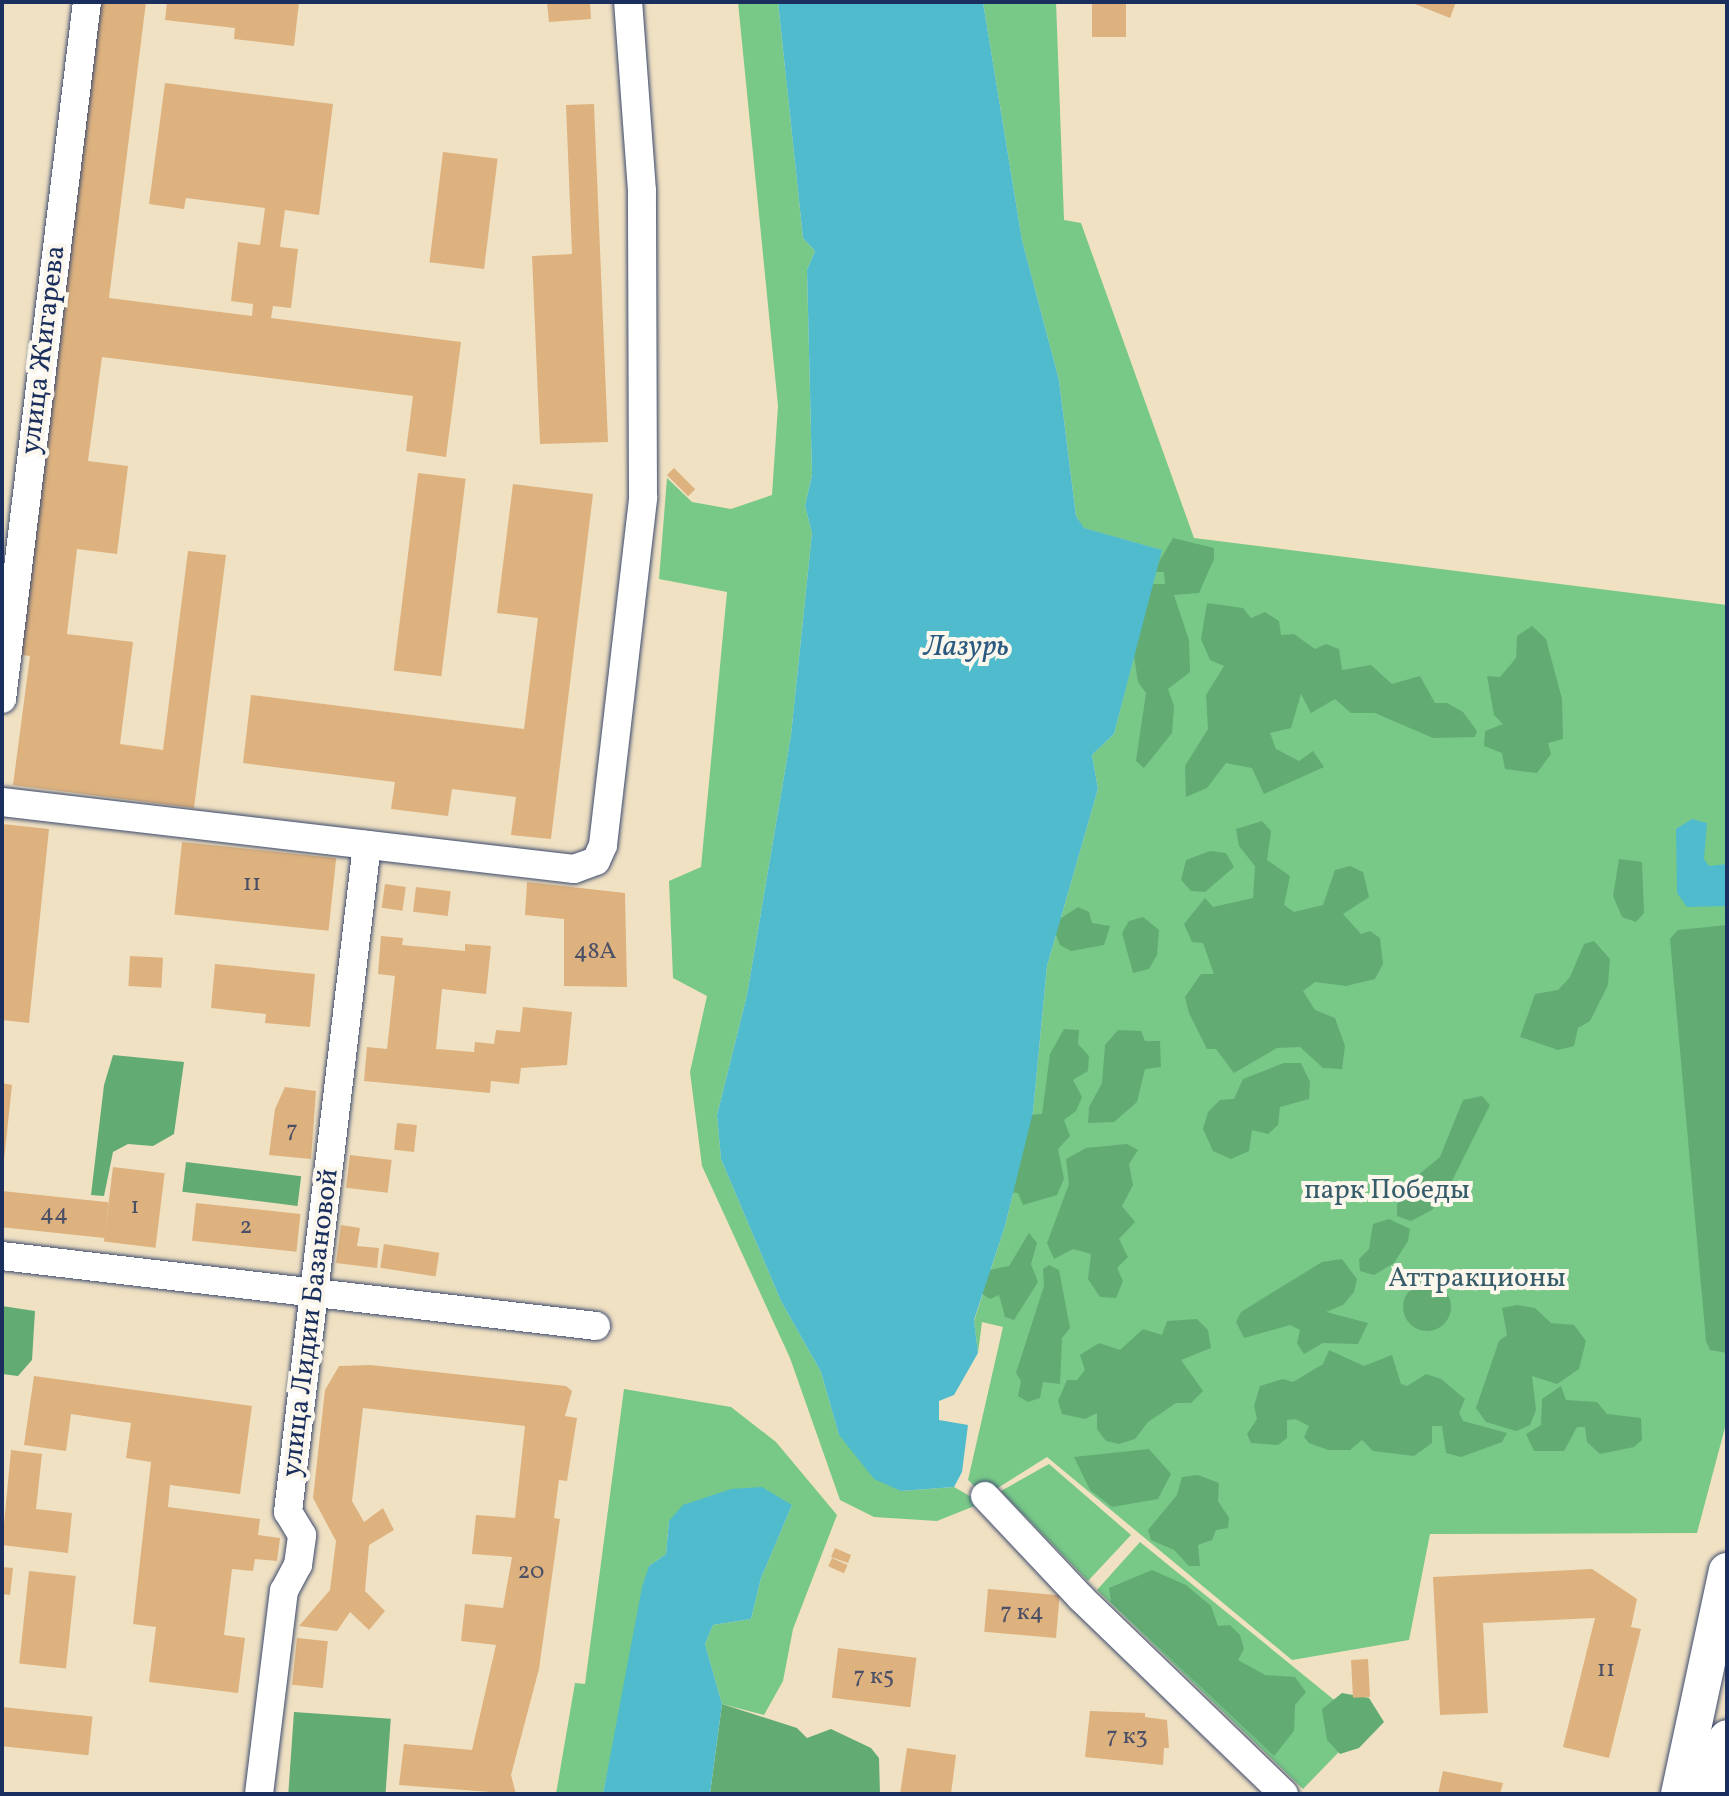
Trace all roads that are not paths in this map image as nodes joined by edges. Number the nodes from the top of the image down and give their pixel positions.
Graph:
1 (87, 2) edge
2 (628, 2) edge
3 (2, 699) edge
4 (2, 802) edge
5 (367, 845) junction
6 (2, 1256) edge
7 (315, 1290) junction
8 (596, 1326) dead end
9 (985, 1496) dead end
10 (1727, 1574) edge
11 (1727, 1738) edge
12 (1686, 1784) edge
13 (259, 1794) edge
14 (1284, 1794) edge
15 (1715, 1794) edge

1 - 3 street, улица Жигарева
2 - 5 street
4 - 5 street
5 - 7 street, улица Лидии Базановой
6 - 7 street
7 - 8 street
7 - 13 street, улица Лидии Базановой
9 - 14 street
10 - 12 main road
11 - 15 main road

